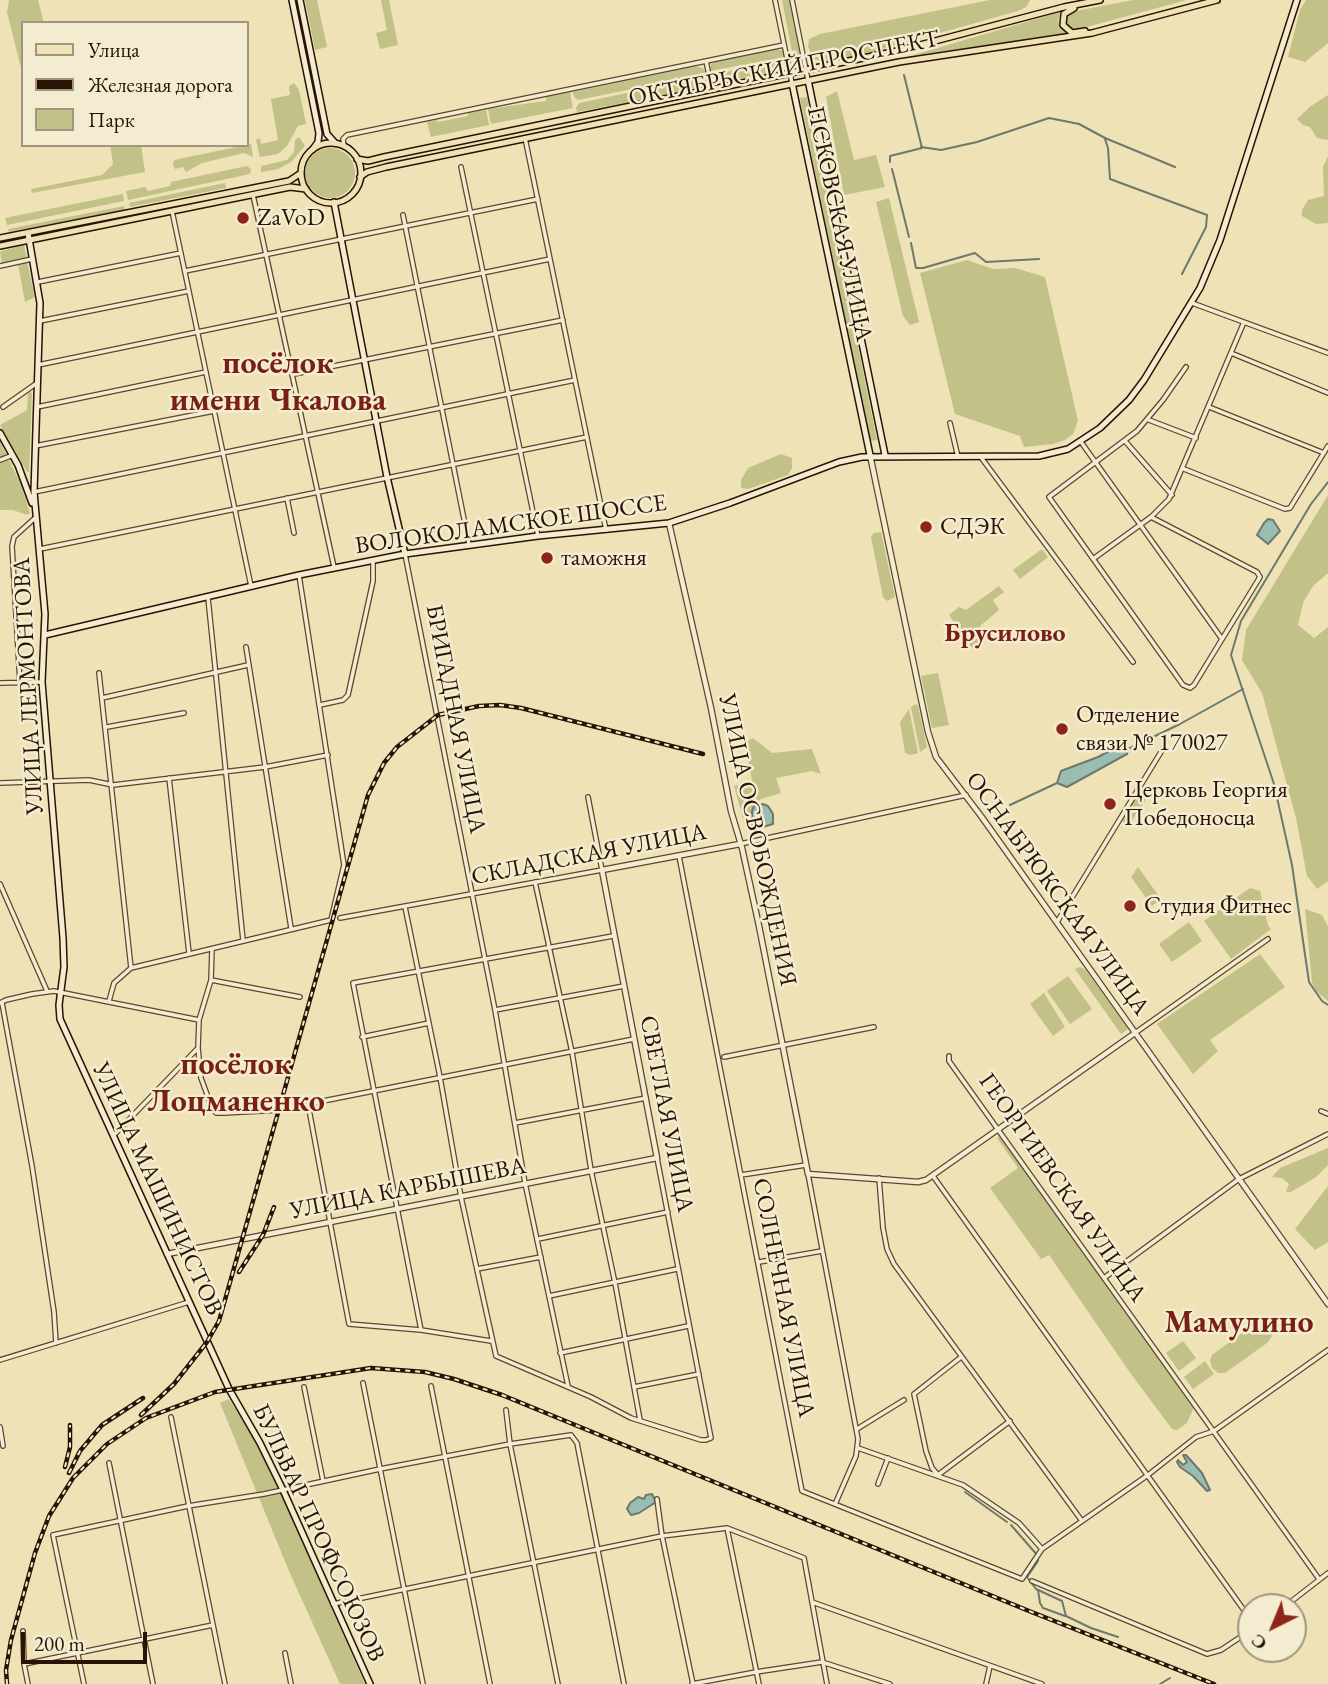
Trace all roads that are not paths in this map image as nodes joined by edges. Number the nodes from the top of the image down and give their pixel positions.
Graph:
1 (292, 0) edge
2 (300, 0) edge
3 (775, 0) edge
4 (792, 0) edge
5 (1100, 0) edge
6 (1217, 0) edge
7 (1289, 0) edge
8 (1297, 0) edge
9 (1087, 2) junction
10 (1289, 17) junction
11 (1105, 30) junction
12 (785, 45) junction
13 (706, 61) junction
14 (806, 70) junction
15 (790, 74) junction
16 (808, 80) junction
17 (792, 83) junction
18 (712, 90) junction
19 (525, 138) junction
20 (335, 144) junction
21 (344, 146) junction
22 (313, 149) junction
23 (357, 159) junction
24 (461, 167) dead end
25 (301, 173) junction
26 (360, 177) junction
27 (306, 189) junction
28 (253, 195) junction
29 (538, 199) junction
30 (334, 202) junction
31 (172, 211) junction
32 (470, 212) junction
33 (403, 215) dead end
34 (405, 226) junction
35 (28, 233) junction
36 (0, 238) edge
37 (340, 239) junction
38 (30, 240) junction
39 (0, 246) edge
40 (181, 253) junction
41 (267, 254) junction
42 (33, 258) junction
43 (550, 260) junction
44 (0, 266) edge
45 (185, 271) junction
46 (482, 273) junction
47 (38, 282) junction
48 (417, 286) junction
49 (189, 291) junction
50 (352, 300) junction
51 (1192, 303) junction
52 (279, 315) junction
53 (562, 320) junction
54 (40, 321) junction
55 (1244, 321) junction
56 (197, 331) junction
57 (494, 333) junction
58 (429, 345) junction
59 (1231, 353) junction
60 (1328, 353) edge
61 (364, 360) junction
62 (38, 365) junction
63 (1185, 367) dead end
64 (206, 372) junction
65 (293, 374) junction
66 (575, 380) junction
67 (37, 383) junction
68 (507, 393) junction
69 (1328, 393) edge
70 (442, 406) junction
71 (3, 407) dead end
72 (1209, 407) junction
73 (36, 408) junction
74 (214, 411) junction
75 (376, 419) junction
76 (1148, 419) junction
77 (950, 423) dead end
78 (0, 433) edge
79 (305, 434) junction
80 (587, 437) junction
81 (1196, 438) junction
82 (1081, 441) junction
83 (1125, 441) junction
84 (35, 446) junction
85 (1328, 446) edge
86 (519, 450) junction
87 (223, 452) junction
88 (1324, 453) junction
89 (13, 455) junction
90 (870, 455) junction
91 (884, 455) junction
92 (980, 456) junction
93 (958, 457) junction
94 (0, 460) edge
95 (454, 463) junction
96 (1096, 464) junction
97 (1184, 469) junction
98 (387, 477) junction
99 (317, 491) junction
100 (34, 492) junction
101 (1172, 495) junction
102 (287, 498) junction
103 (235, 508) junction
104 (1151, 517) junction
105 (35, 521) junction
106 (669, 523) junction
107 (1140, 525) junction
108 (606, 530) junction
109 (294, 533) dead end
110 (538, 536) junction
111 (469, 544) junction
112 (40, 548) junction
113 (405, 554) junction
114 (1093, 559) junction
115 (373, 560) junction
116 (334, 567) junction
117 (299, 575) junction
118 (251, 586) junction
119 (208, 597) junction
120 (45, 635) junction
121 (1222, 639) junction
122 (246, 647) dead end
123 (1133, 662) dead end
124 (248, 664) junction
125 (215, 672) junction
126 (99, 673) dead end
127 (20, 682) junction
128 (42, 682) junction
129 (0, 683) edge
130 (102, 698) junction
131 (319, 705) junction
132 (184, 713) dead end
133 (106, 727) junction
134 (1164, 747) dead end
135 (328, 755) junction
136 (265, 767) junction
137 (226, 772) junction
138 (169, 778) junction
139 (50, 781) junction
140 (0, 783) edge
141 (113, 785) junction
142 (966, 795) junction
143 (588, 797) dead end
144 (740, 844) junction
145 (680, 856) junction
146 (602, 870) junction
147 (535, 882) junction
148 (0, 884) edge
149 (472, 895) junction
150 (405, 907) junction
151 (340, 918) dead end
152 (1057, 922) junction
153 (292, 929) junction
154 (613, 936) junction
155 (1268, 939) dead end
156 (243, 940) junction
157 (550, 947) junction
158 (212, 948) junction
159 (189, 954) junction
160 (485, 960) junction
161 (131, 968) junction
162 (419, 972) junction
163 (211, 980) junction
164 (624, 986) junction
165 (47, 991) junction
166 (60, 993) junction
167 (300, 997) dead end
168 (559, 997) junction
169 (109, 1001) junction
170 (1, 1003) edge
171 (495, 1010) junction
172 (199, 1020) junction
173 (429, 1023) junction
174 (874, 1027) dead end
175 (1135, 1033) junction
176 (362, 1037) junction
177 (634, 1039) junction
178 (782, 1045) junction
179 (198, 1048) junction
180 (572, 1052) junction
181 (724, 1056) dead end
182 (950, 1056) dead end
183 (505, 1065) junction
184 (440, 1077) junction
185 (373, 1090) junction
186 (646, 1098) junction
187 (279, 1110) dead end
188 (582, 1110) junction
189 (1321, 1111) dead end
190 (1328, 1114) edge
191 (515, 1123) junction
192 (999, 1130) junction
193 (1328, 1135) edge
194 (113, 1136) junction
195 (657, 1158) junction
196 (806, 1165) junction
197 (591, 1170) junction
198 (808, 1174) junction
199 (741, 1175) junction
200 (933, 1176) junction
201 (879, 1178) junction
202 (1239, 1179) junction
203 (525, 1183) junction
204 (461, 1197) junction
205 (396, 1209) junction
206 (667, 1212) junction
207 (330, 1222) junction
208 (602, 1226) junction
209 (538, 1240) junction
210 (822, 1251) junction
211 (166, 1254) junction
212 (541, 1257) junction
213 (758, 1262) junction
214 (477, 1269) junction
215 (677, 1269) junction
216 (1104, 1278) junction
217 (615, 1283) junction
218 (549, 1296) junction
219 (189, 1302) junction
220 (1328, 1304) edge
221 (688, 1326) junction
222 (421, 1330) junction
223 (625, 1340) junction
224 (492, 1341) junction
225 (56, 1343) junction
226 (1328, 1350) edge
227 (560, 1353) junction
228 (962, 1357) junction
229 (0, 1360) edge
230 (699, 1374) junction
231 (363, 1383) dead end
232 (430, 1386) dead end
233 (568, 1386) junction
234 (304, 1387) dead end
235 (634, 1387) junction
236 (234, 1398) joint
237 (904, 1400) dead end
238 (506, 1410) dead end
239 (171, 1417) dead end
240 (640, 1420) junction
241 (1010, 1421) junction
242 (0, 1427) edge
243 (857, 1429) junction
244 (1214, 1431) junction
245 (510, 1444) junction
246 (4, 1447) dead end
247 (858, 1448) junction
248 (445, 1457) junction
249 (888, 1458) junction
250 (108, 1463) dead end
251 (380, 1469) junction
252 (938, 1475) junction
253 (1148, 1475) junction
254 (323, 1480) junction
255 (878, 1484) dead end
256 (283, 1490) junction
257 (657, 1499) dead end
258 (836, 1503) junction
259 (188, 1506) junction
260 (121, 1521) junction
261 (1082, 1521) junction
262 (727, 1528) junction
263 (662, 1536) junction
264 (598, 1549) junction
265 (1040, 1551) junction
266 (533, 1561) junction
267 (1328, 1573) edge
268 (468, 1575) junction
269 (1319, 1579) junction
270 (1032, 1581) dead end
271 (404, 1587) junction
272 (1302, 1593) edge
273 (1237, 1600) edge
274 (812, 1602) junction
275 (333, 1604) junction
276 (213, 1625) junction
277 (23, 1631) dead end
278 (144, 1639) junction
279 (1237, 1639) edge
280 (285, 1653) dead end
281 (78, 1654) junction
282 (822, 1662) junction
283 (24, 1664) junction
284 (990, 1666) junction
285 (756, 1672) junction
286 (28, 1684) edge
287 (84, 1684) edge
288 (153, 1684) edge
289 (225, 1684) edge
290 (291, 1684) edge
291 (370, 1684) edge
292 (423, 1684) edge
293 (490, 1684) edge
294 (558, 1684) edge
295 (624, 1684) edge
296 (693, 1684) edge
297 (759, 1684) edge
298 (827, 1684) edge
299 (890, 1684) edge
300 (986, 1684) edge
301 (1042, 1684) edge

1 - 22 main road
2 - 20 main road
3 - 12 street, ПСКОВСКАЯ УЛИЦА
4 - 14 street, ПСКОВСКАЯ УЛИЦА
5 - 9 main road, ОКТЯБРЬСКИЙ ПРОСПЕКТ
6 - 11 main road, ОКТЯБРЬСКИЙ ПРОСПЕКТ
7 - 10 main road, ВОЛОКОЛАМСКОЕ ШОССЕ
8 - 10 main road, ВОЛОКОЛАМСКОЕ ШОССЕ
9 - 11 main road
9 - 14 main road, ОКТЯБРЬСКИЙ ПРОСПЕКТ
10 - 51 main road, ВОЛОКОЛАМСКОЕ ШОССЕ
11 - 16 main road, ОКТЯБРЬСКИЙ ПРОСПЕКТ
12 - 13 street
12 - 15 street, ПСКОВСКАЯ УЛИЦА
13 - 18 street
13 - 21 street
14 - 15 main road, ОКТЯБРЬСКИЙ ПРОСПЕКТ
14 - 16 street, ПСКОВСКАЯ УЛИЦА
15 - 17 street, ПСКОВСКАЯ УЛИЦА
15 - 18 main road, ОКТЯБРЬСКИЙ ПРОСПЕКТ
16 - 17 main road, ОКТЯБРЬСКИЙ ПРОСПЕКТ
16 - 91 main road, ПСКОВСКАЯ УЛИЦА
17 - 19 main road, ОКТЯБРЬСКИЙ ПРОСПЕКТ
17 - 90 main road, ПСКОВСКАЯ УЛИЦА
18 - 23 main road, ОКТЯБРЬСКИЙ ПРОСПЕКТ
19 - 26 main road, ОКТЯБРЬСКИЙ ПРОСПЕКТ
19 - 29 street
20 - 21 main road
20 - 22 main road
21 - 23 main road
22 - 25 main road
23 - 26 main road
24 - 32 street
25 - 27 main road
25 - 35 main road
26 - 30 main road
27 - 28 main road
27 - 30 main road
28 - 31 main road
28 - 41 street
29 - 32 street
29 - 43 street
30 - 37 main road
31 - 38 main road
31 - 40 street
32 - 34 street
32 - 46 street
33 - 34 street
34 - 37 street
34 - 48 street
35 - 36 main road
35 - 38 main road, УЛИЦА ЛЕРМОНТОВА
37 - 41 street
37 - 50 main road
38 - 39 main road
38 - 42 main road, УЛИЦА ЛЕРМОНТОВА
40 - 45 street
40 - 47 street
41 - 45 street
41 - 52 street
42 - 44 street
42 - 47 main road, УЛИЦА ЛЕРМОНТОВА
43 - 46 street
43 - 53 street
45 - 49 street
46 - 48 street
46 - 57 street
47 - 54 main road, УЛИЦА ЛЕРМОНТОВА
48 - 50 street
48 - 58 street
49 - 54 street
49 - 56 street
50 - 52 street
50 - 61 main road
51 - 55 street
51 - 82 main road, ВОЛОКОЛАМСКОЕ ШОССЕ
52 - 56 street
52 - 65 street
53 - 57 street
53 - 66 street
54 - 62 main road, УЛИЦА ЛЕРМОНТОВА
55 - 59 street
55 - 60 street
56 - 62 street
56 - 64 street
57 - 58 street
57 - 68 street
58 - 61 street
58 - 70 street
59 - 69 street
59 - 72 street
61 - 65 street
61 - 75 main road
62 - 67 main road, УЛИЦА ЛЕРМОНТОВА
63 - 76 street
64 - 73 street
64 - 74 street
65 - 79 street
66 - 68 street
66 - 80 street
67 - 71 street
67 - 73 main road, УЛИЦА ЛЕРМОНТОВА
68 - 70 street
68 - 86 street
70 - 75 street
70 - 95 street
72 - 81 street
72 - 88 street
73 - 84 main road, УЛИЦА ЛЕРМОНТОВА
74 - 84 street
74 - 87 street
75 - 79 street
75 - 98 main road
76 - 81 street
76 - 83 street
77 - 93 street
78 - 89 main road
79 - 87 street
79 - 99 street
80 - 86 street
80 - 108 street
81 - 97 street
82 - 92 main road, ВОЛОКОЛАМСКОЕ ШОССЕ
82 - 96 street
83 - 96 street
83 - 101 street
84 - 100 main road, УЛИЦА ЛЕРМОНТОВА
85 - 88 street
86 - 95 street
86 - 110 street
87 - 100 street
87 - 103 street
88 - 97 street
89 - 94 street
89 - 105 main road
90 - 91 main road, ВОЛОКОЛАМСКОЕ ШОССЕ
90 - 106 main road, ВОЛОКОЛАМСКОЕ ШОССЕ
90 - 142 street, ОСНАБРЮКСКАЯ УЛИЦА
91 - 93 main road, ВОЛОКОЛАМСКОЕ ШОССЕ
92 - 93 main road, ВОЛОКОЛАМСКОЕ ШОССЕ
92 - 123 street
95 - 98 street
95 - 111 street
96 - 107 street
96 - 114 street
97 - 101 street
98 - 99 street
98 - 113 main road
99 - 102 street
99 - 116 street
100 - 105 main road, УЛИЦА ЛЕРМОНТОВА
101 - 104 street
102 - 103 street
102 - 109 street
103 - 112 street
103 - 118 street
104 - 107 street
104 - 121 street
105 - 112 main road, УЛИЦА ЛЕРМОНТОВА
105 - 127 street
106 - 108 main road, ВОЛОКОЛАМСКОЕ ШОССЕ
106 - 144 street, УЛИЦА ОСВОБОЖДЕНИЯ
107 - 114 street
107 - 121 street
108 - 110 main road, ВОЛОКОЛАМСКОЕ ШОССЕ
110 - 111 main road, ВОЛОКОЛАМСКОЕ ШОССЕ
111 - 113 main road, ВОЛОКОЛАМСКОЕ ШОССЕ
112 - 120 main road, УЛИЦА ЛЕРМОНТОВА
113 - 115 main road, ВОЛОКОЛАМСКОЕ ШОССЕ
113 - 149 street, БРИГАДНАЯ УЛИЦА
114 - 121 street
115 - 116 main road, ВОЛОКОЛАМСКОЕ ШОССЕ
115 - 131 street
116 - 117 main road, ВОЛОКОЛАМСКОЕ ШОССЕ
117 - 118 main road, ВОЛОКОЛАМСКОЕ ШОССЕ
117 - 131 street
118 - 119 main road, ВОЛОКОЛАМСКОЕ ШОССЕ
119 - 120 main road, ВОЛОКОЛАМСКОЕ ШОССЕ
119 - 125 street
120 - 128 main road, УЛИЦА ЛЕРМОНТОВА
122 - 124 street
124 - 125 street
124 - 136 street
125 - 130 street
125 - 137 street
126 - 130 street
127 - 128 street
127 - 129 street
128 - 139 main road, УЛИЦА ЛЕРМОНТОВА
130 - 133 street
131 - 135 street
132 - 133 street
133 - 141 street
134 - 152 street
135 - 136 street
135 - 153 street
136 - 137 street
136 - 153 street
137 - 138 street
137 - 156 street
138 - 141 street
138 - 159 street
139 - 140 street
139 - 141 street
139 - 166 main road, УЛИЦА ЛЕРМОНТОВА
141 - 161 street
142 - 144 street, СКЛАДСКАЯ УЛИЦА
142 - 152 street, ОСНАБРЮКСКАЯ УЛИЦА
143 - 146 street, СВЕТЛАЯ УЛИЦА
144 - 145 street, СКЛАДСКАЯ УЛИЦА
144 - 178 street, УЛИЦА ОСВОБОЖДЕНИЯ
145 - 146 street, СКЛАДСКАЯ УЛИЦА
145 - 199 street, СОЛНЕЧНАЯ УЛИЦА
146 - 147 street, СКЛАДСКАЯ УЛИЦА
146 - 154 street, СВЕТЛАЯ УЛИЦА
147 - 149 street, СКЛАДСКАЯ УЛИЦА
147 - 157 street
148 - 165 street
149 - 150 street, СКЛАДСКАЯ УЛИЦА
149 - 160 street, БРИГАДНАЯ УЛИЦА
150 - 151 street, СКЛАДСКАЯ УЛИЦА
150 - 162 street
152 - 175 street, ОСНАБРЮКСКАЯ УЛИЦА
153 - 156 street
154 - 157 street
154 - 164 street, СВЕТЛАЯ УЛИЦА
155 - 175 street
156 - 158 street
157 - 160 street
157 - 168 street
158 - 159 street
158 - 163 street
159 - 161 street
160 - 162 street
160 - 171 street, БРИГАДНАЯ УЛИЦА
161 - 169 street
162 - 173 street
162 - 176 street
163 - 167 street
163 - 172 street
164 - 168 street
164 - 177 street, СВЕТЛАЯ УЛИЦА
165 - 166 street
165 - 170 street
166 - 169 street
166 - 194 main road, УЛИЦА МАШИНИСТОВ
168 - 171 street
168 - 180 street
169 - 172 street
170 - 225 street
171 - 183 street, БРИГАДНАЯ УЛИЦА
172 - 179 street
173 - 176 street
173 - 184 street
174 - 178 street
175 - 192 street
175 - 202 street, ОСНАБРЮКСКАЯ УЛИЦА
176 - 185 street
177 - 180 street
177 - 186 street, СВЕТЛАЯ УЛИЦА
178 - 181 street
178 - 196 street, УЛИЦА ОСВОБОЖДЕНИЯ
179 - 187 street
179 - 194 street
180 - 183 street
180 - 188 street
182 - 192 street, ГЕОРГИЕВСКАЯ УЛИЦА
183 - 184 street
183 - 191 street, БРИГАДНАЯ УЛИЦА
184 - 185 street
184 - 204 street
185 - 205 street
185 - 207 street
186 - 188 street
186 - 195 street, СВЕТЛАЯ УЛИЦА
188 - 191 street
188 - 197 street
189 - 190 street
191 - 203 street, БРИГАДНАЯ УЛИЦА
192 - 200 street
192 - 216 street, ГЕОРГИЕВСКАЯ УЛИЦА
193 - 202 street
194 - 211 main road, УЛИЦА МАШИНИСТОВ
195 - 197 street, УЛИЦА КАРБЫШЕВА
195 - 206 street, СВЕТЛАЯ УЛИЦА
196 - 198 street, УЛИЦА ОСВОБОЖДЕНИЯ
196 - 199 street
197 - 203 street, УЛИЦА КАРБЫШЕВА
197 - 208 street
198 - 201 street
198 - 210 street, УЛИЦА ОСВОБОЖДЕНИЯ
199 - 213 street, СОЛНЕЧНАЯ УЛИЦА
200 - 201 street
200 - 253 street
201 - 228 street
202 - 216 street
202 - 220 street, ОСНАБРЮКСКАЯ УЛИЦА
203 - 204 street, УЛИЦА КАРБЫШЕВА
203 - 209 street, БРИГАДНАЯ УЛИЦА
204 - 205 street, УЛИЦА КАРБЫШЕВА
204 - 214 street
205 - 207 street, УЛИЦА КАРБЫШЕВА
205 - 222 street
206 - 208 street
206 - 215 street, СВЕТЛАЯ УЛИЦА
207 - 211 street, УЛИЦА КАРБЫШЕВА
207 - 222 street
208 - 209 street
208 - 217 street
209 - 212 street, БРИГАДНАЯ УЛИЦА
210 - 213 street
210 - 243 street, УЛИЦА ОСВОБОЖДЕНИЯ
211 - 219 main road, УЛИЦА МАШИНИСТОВ
212 - 214 street
212 - 218 street, БРИГАДНАЯ УЛИЦА
213 - 258 street, СОЛНЕЧНАЯ УЛИЦА
214 - 224 street
215 - 217 street
215 - 221 street, СВЕТЛАЯ УЛИЦА
216 - 244 street, ГЕОРГИЕВСКАЯ УЛИЦА
217 - 218 street
217 - 223 street
218 - 227 street, БРИГАДНАЯ УЛИЦА
219 - 225 street
219 - 236 main road, УЛИЦА МАШИНИСТОВ
221 - 223 street
221 - 230 street, СВЕТЛАЯ УЛИЦА
222 - 224 street
223 - 227 street
223 - 235 street
224 - 233 street
225 - 229 street
226 - 244 street
227 - 233 street, БРИГАДНАЯ УЛИЦА
228 - 241 street
228 - 252 street
230 - 235 street
230 - 240 street, СВЕТЛАЯ УЛИЦА
231 - 251 street
232 - 248 street
233 - 240 street
234 - 254 street
235 - 240 street
236 - 256 main road, БУЛЬВАР ПРОФСОЮЗОВ
237 - 243 street
238 - 245 street
239 - 259 street
241 - 252 street
241 - 261 street
242 - 246 street
243 - 247 street, УЛИЦА ОСВОБОЖДЕНИЯ
244 - 253 street
244 - 269 street, ГЕОРГИЕВСКАЯ УЛИЦА
245 - 248 street
245 - 264 street
245 - 266 street
247 - 249 street
247 - 258 street
248 - 251 street
248 - 268 street
249 - 252 street
249 - 255 street
250 - 260 street
251 - 254 street
251 - 271 street
252 - 265 street
253 - 261 street
253 - 273 street
254 - 256 street
256 - 259 street
256 - 275 main road, БУЛЬВАР ПРОФСОЮЗОВ
257 - 263 street
258 - 265 street, СОЛНЕЧНАЯ УЛИЦА
259 - 260 street
259 - 276 street
260 - 278 street
260 - 281 street
261 - 265 street
262 - 263 street
262 - 274 street
262 - 285 street
263 - 264 street
263 - 296 street
264 - 266 street
264 - 295 street
266 - 268 street
266 - 294 street
267 - 269 street
268 - 271 street
268 - 293 street
269 - 272 street
270 - 279 street
271 - 275 street
271 - 292 street
274 - 282 street
274 - 284 street
275 - 291 main road, БУЛЬВАР ПРОФСОЮЗОВ
276 - 278 street
276 - 289 street
277 - 283 street
278 - 281 street
278 - 288 street
280 - 290 street
281 - 283 street
281 - 287 street
282 - 285 street
282 - 298 street
282 - 299 street
283 - 286 street
284 - 300 street
284 - 301 street
285 - 296 street
285 - 297 street

